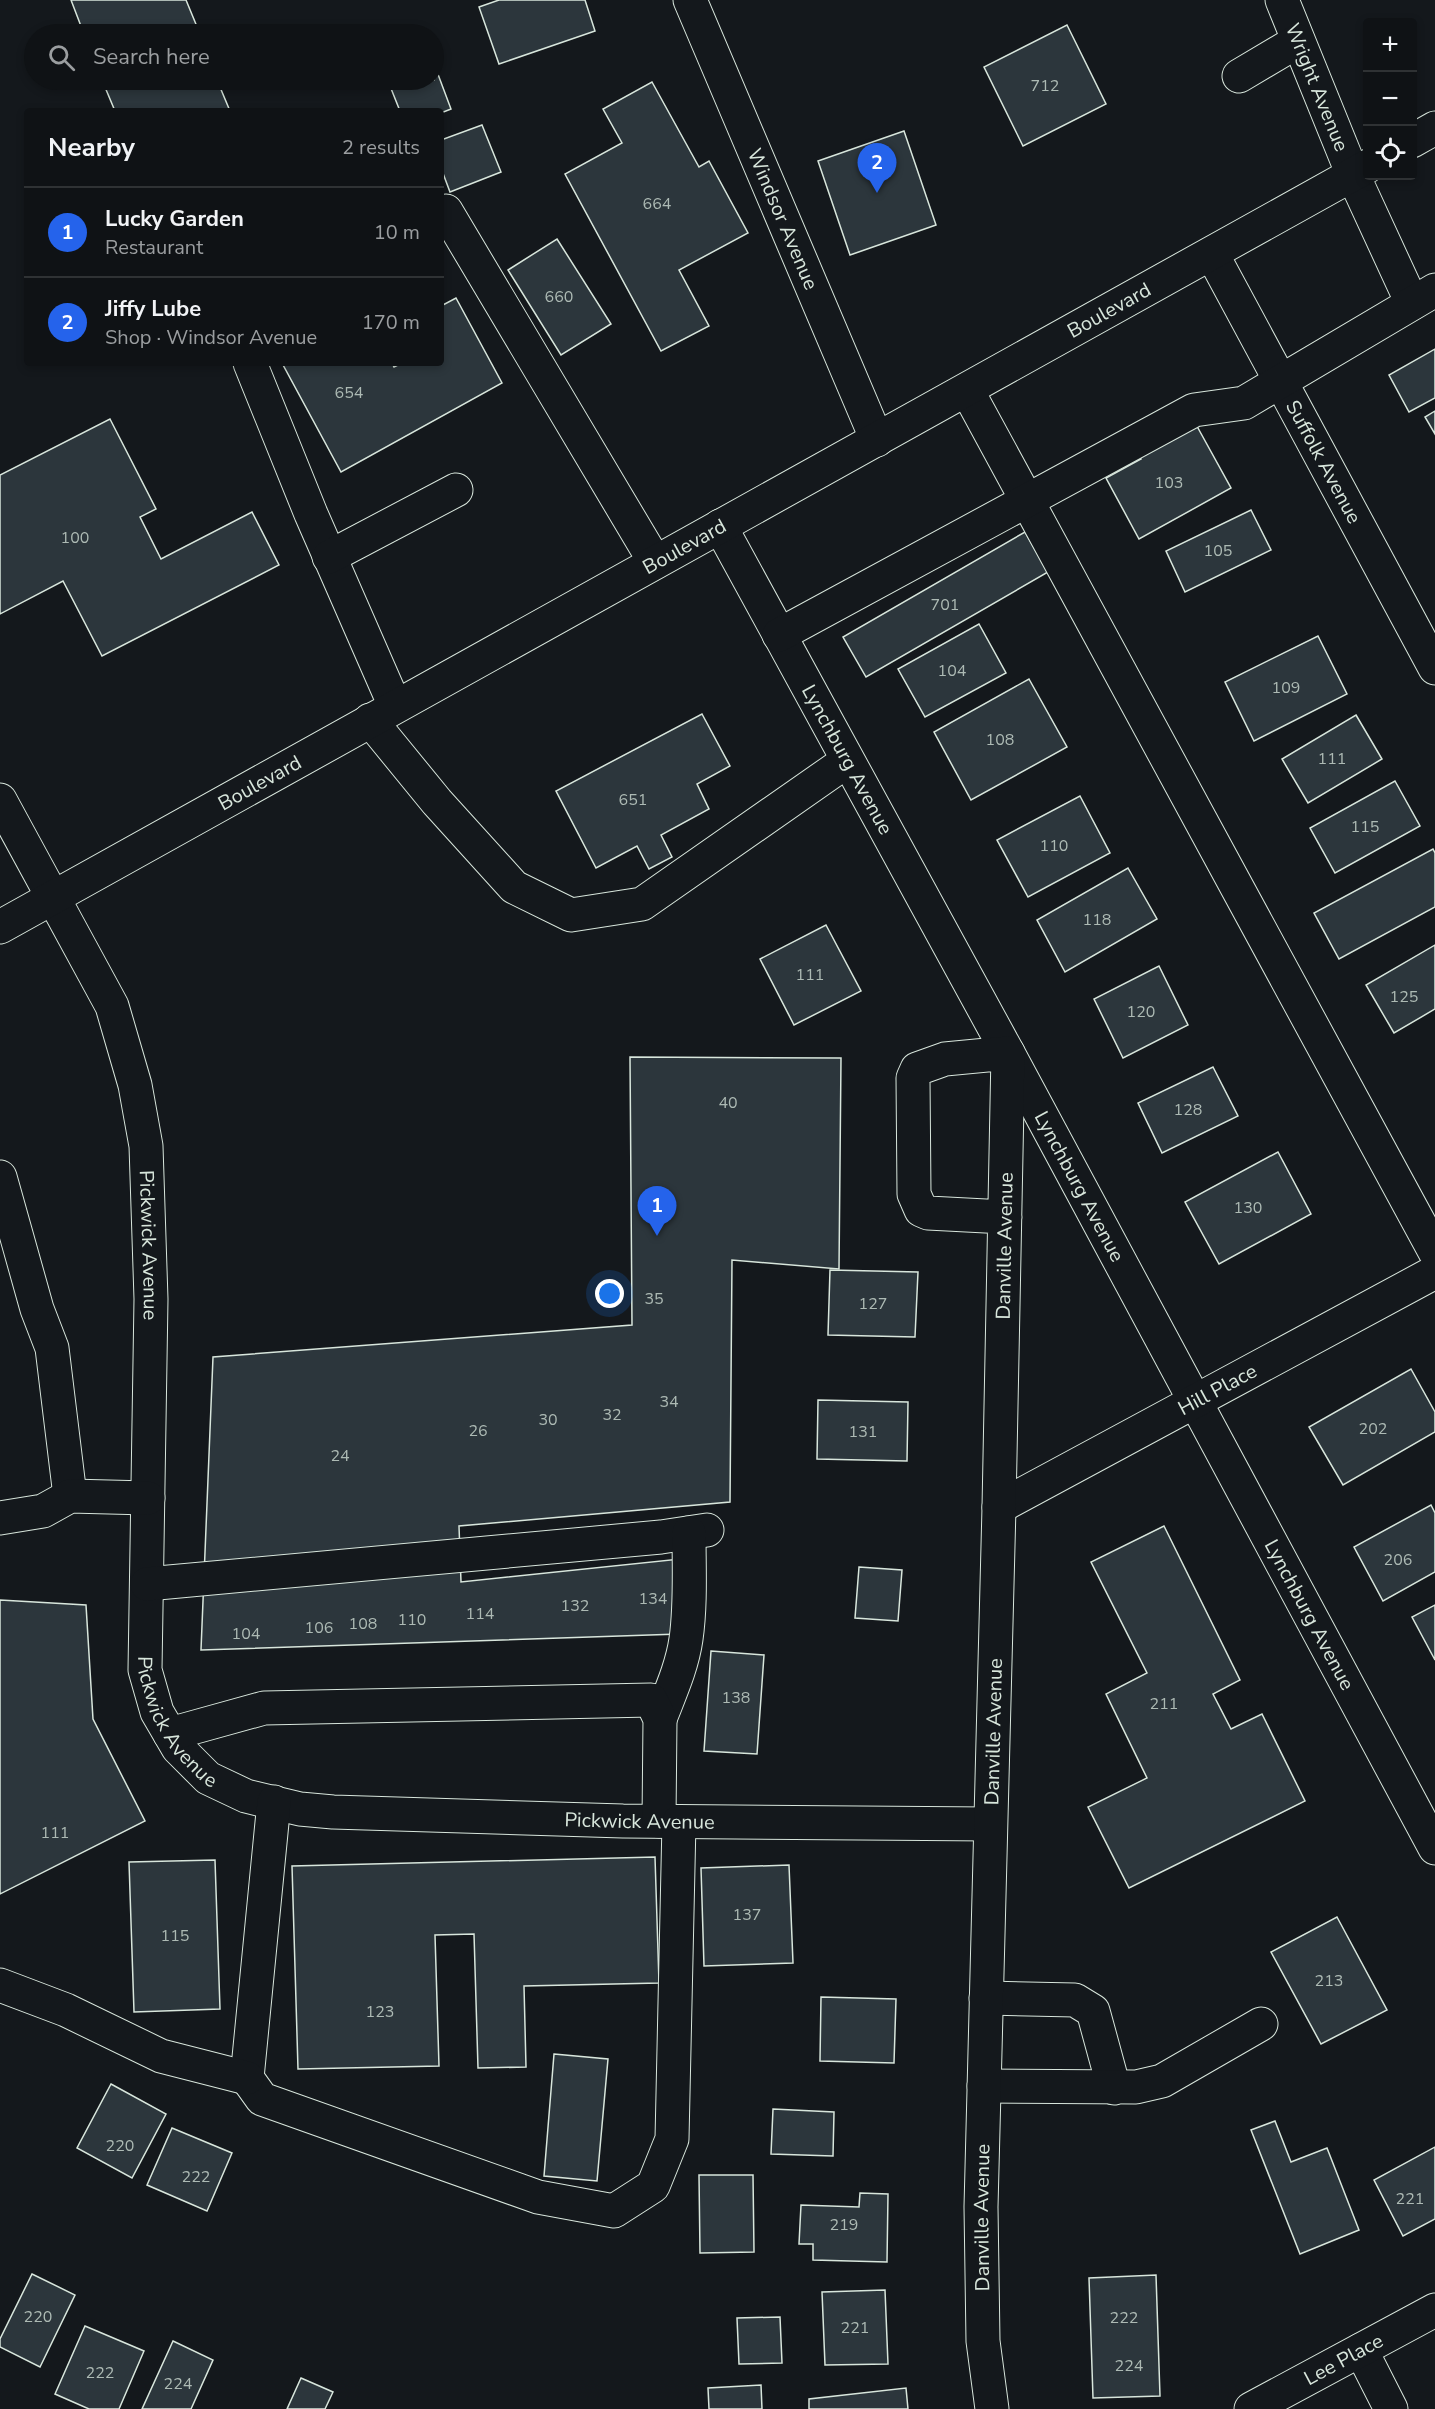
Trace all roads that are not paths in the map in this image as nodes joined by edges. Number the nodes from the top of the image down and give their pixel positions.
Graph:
1 (690, 0) edge
2 (1282, 0) edge
3 (1298, 41) junction
4 (1239, 76) dead end
5 (1435, 128) edge
6 (1417, 139) edge
7 (1360, 170) edge
8 (446, 211) dead end
9 (1212, 254) junction
10 (1424, 296) edge
11 (251, 366) edge
12 (1281, 382) junction
13 (967, 390) junction
14 (877, 440) junction
15 (456, 490) dead end
16 (1027, 501) junction
17 (720, 526) junction
18 (330, 557) junction
19 (655, 562) junction
20 (779, 635) junction
21 (1435, 668) edge
22 (382, 713) junction
23 (848, 761) junction
24 (0, 800) edge
25 (52, 898) junction
26 (0, 927) edge
27 (1008, 1053) junction
28 (0, 1177) edge
29 (1005, 1217) junction
30 (1435, 1252) edge
31 (1435, 1272) edge
32 (1195, 1401) junction
33 (70, 1496) junction
34 (148, 1498) junction
35 (999, 1507) junction
36 (0, 1518) edge
37 (147, 1584) junction
38 (660, 1719) junction
39 (170, 1734) junction
40 (274, 1802) junction
41 (669, 1822) junction
42 (990, 1824) junction
43 (1435, 1848) edge
44 (0, 1985) edge
45 (986, 1998) junction
46 (1261, 2024) dead end
47 (247, 2078) junction
48 (984, 2086) junction
49 (1114, 2088) junction
50 (1435, 2310) edge
51 (1361, 2350) junction
52 (992, 2409) edge
53 (1251, 2409) edge
54 (1391, 2409) edge

1 - 14 street, Windsor Avenue
2 - 3 street, Wright Avenue
3 - 4 street
3 - 7 street, Wright Avenue
5 - 6 street
7 - 9 street, Boulevard
7 - 10 street, Wright Avenue
8 - 19 street
9 - 12 street, Suffolk Avenue
9 - 13 street, Boulevard
10 - 12 street
11 - 18 street
12 - 16 street
12 - 21 street, Suffolk Avenue
13 - 14 street, Boulevard
13 - 16 street
14 - 17 street, Boulevard
15 - 18 street
16 - 20 street
16 - 30 street
17 - 19 street, Boulevard
17 - 20 street, Lynchburg Avenue
18 - 22 street
19 - 22 street, Boulevard
20 - 23 street, Lynchburg Avenue
22 - 23 street
22 - 25 street, Boulevard
23 - 27 street, Lynchburg Avenue
24 - 25 street, Pickwick Avenue
25 - 26 street, Boulevard
25 - 34 street, Pickwick Avenue
27 - 29 street, Danville Avenue
27 - 29 street
27 - 32 street, Lynchburg Avenue
28 - 33 street
29 - 35 street, Danville Avenue
31 - 32 street, Hill Place
32 - 35 street, Hill Place
32 - 43 street, Lynchburg Avenue
33 - 34 street
33 - 36 street
34 - 37 street, Pickwick Avenue
35 - 42 street, Danville Avenue
37 - 38 street
37 - 39 street, Pickwick Avenue
38 - 39 street
38 - 41 street
39 - 40 street, Pickwick Avenue
40 - 41 street, Pickwick Avenue
40 - 47 street
41 - 42 street, Pickwick Avenue
41 - 47 street
42 - 45 street, Danville Avenue
44 - 47 street
45 - 48 street, Danville Avenue
45 - 49 street
46 - 49 street
48 - 49 street
48 - 52 street, Danville Avenue
50 - 51 street, Lee Place
51 - 53 street, Lee Place
51 - 54 street

